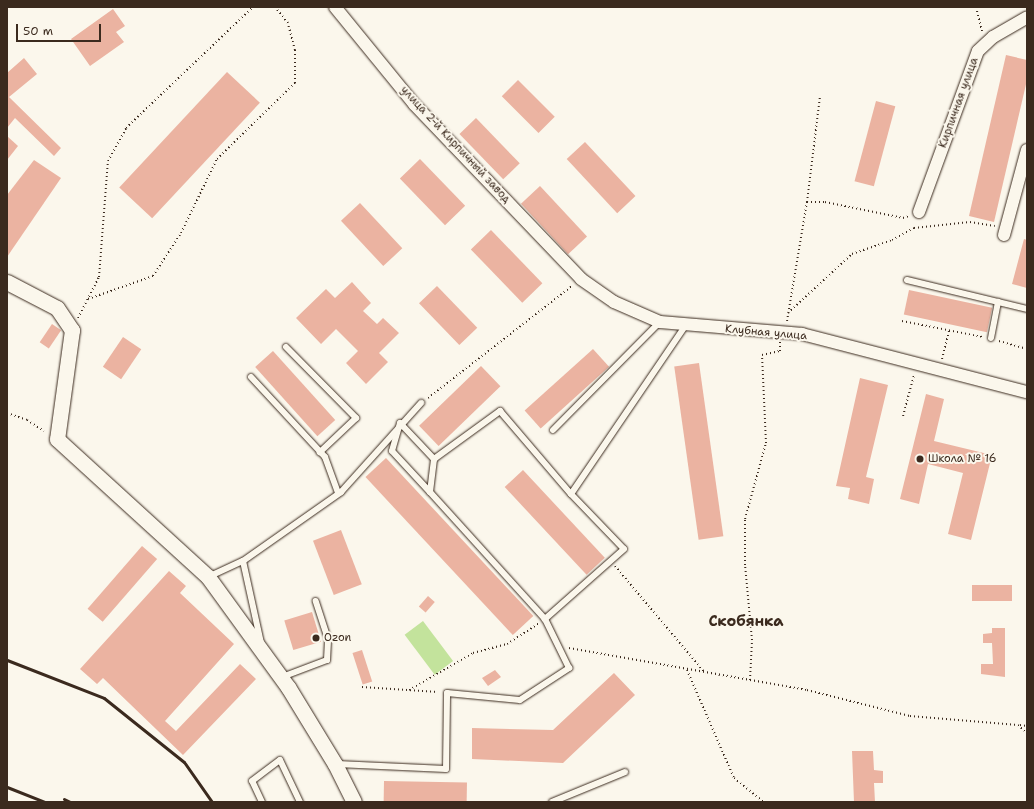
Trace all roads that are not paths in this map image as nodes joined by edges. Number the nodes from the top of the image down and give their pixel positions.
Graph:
1 (335, 7) edge
2 (1027, 17) edge
3 (1027, 150) edge
4 (919, 212) road end
5 (1005, 231) road end
6 (582, 279) joint
7 (907, 280) dead end
8 (7, 282) edge
9 (998, 302) junction
10 (1027, 309) edge
11 (660, 322) junction
12 (684, 326) junction
13 (991, 338) road end
14 (286, 347) dead end
15 (251, 377) dead end
16 (1027, 392) edge
17 (421, 403) road end
18 (400, 423) junction
19 (553, 430) dead end
20 (320, 452) junction
21 (434, 459) junction
22 (430, 492) junction
23 (338, 493) junction
24 (571, 494) junction
25 (243, 561) junction
26 (208, 577) junction
27 (316, 601) dead end
28 (545, 619) junction
29 (263, 653) junction
30 (281, 678) junction
31 (335, 764) junction
32 (625, 772) dead end
33 (262, 802) edge
34 (300, 802) edge
35 (354, 802) edge
36 (552, 802) edge

1 - 6 street, улица 2-й Кирпичный завод
2 - 4 street, Кирпичная улица
3 - 5 street
6 - 11 street, Клубная улица
7 - 9 lane
8 - 26 street
9 - 10 lane
9 - 13 lane
11 - 12 street, Клубная улица
11 - 19 lane
12 - 16 street, Клубная улица
12 - 24 lane
14 - 20 lane
15 - 20 lane
17 - 18 lane
18 - 21 lane
18 - 22 lane
18 - 23 lane
20 - 23 lane
21 - 22 lane
21 - 24 lane
22 - 28 lane
23 - 25 lane
24 - 28 lane
25 - 26 lane
25 - 29 lane
26 - 29 street
27 - 30 lane
28 - 31 lane
29 - 30 street
30 - 31 street
31 - 35 street
32 - 36 lane
33 - 34 lane

